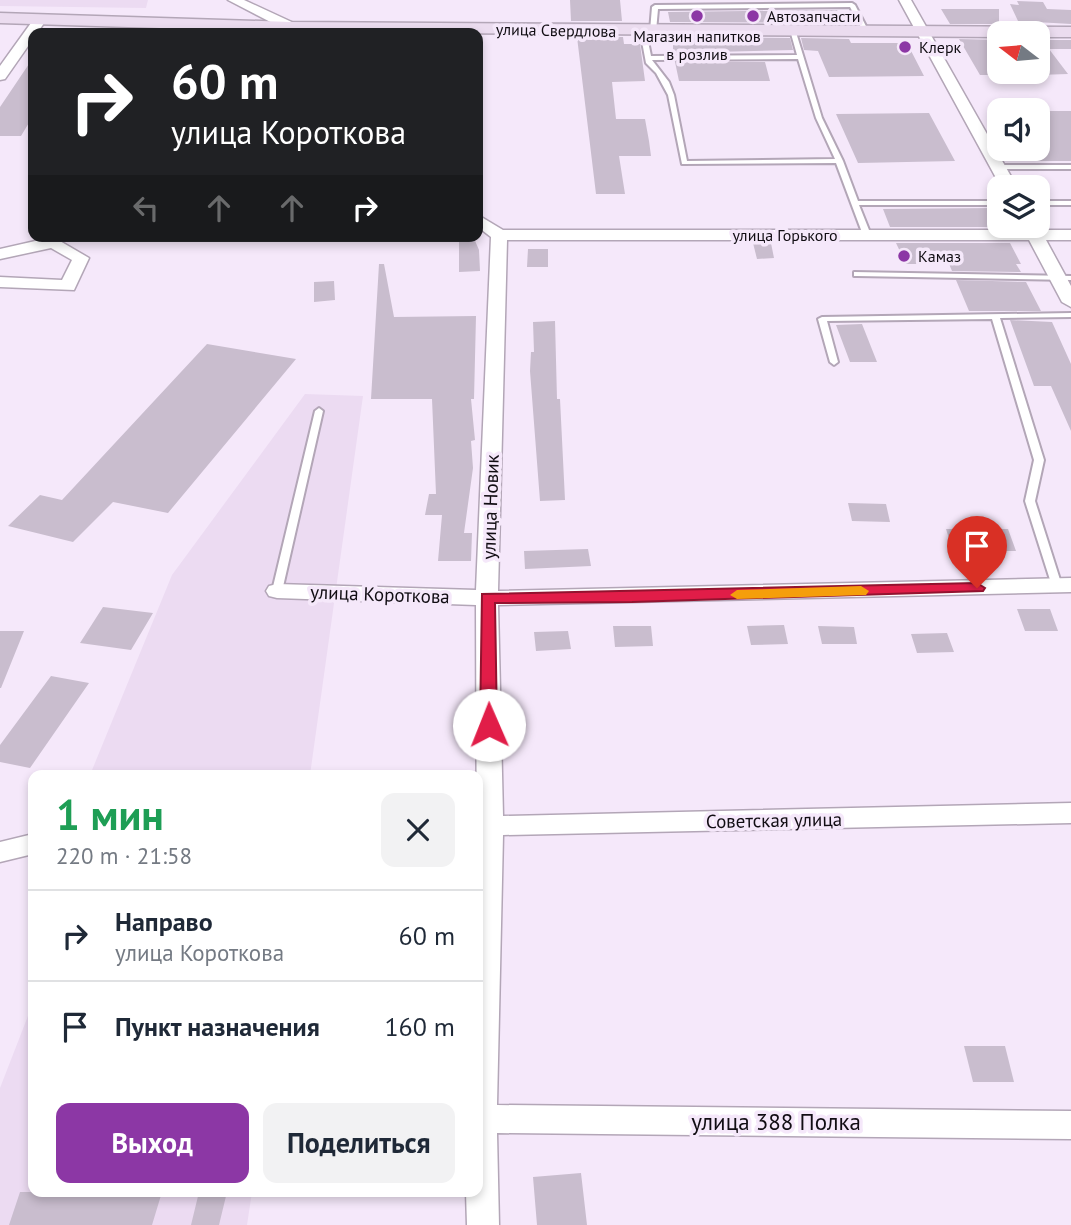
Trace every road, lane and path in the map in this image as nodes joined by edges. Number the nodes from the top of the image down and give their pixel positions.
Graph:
1 (234, 0) edge
2 (905, 0) edge
3 (0, 18) edge
4 (41, 19) junction
5 (34, 28) edge
6 (246, 28) edge
7 (287, 28) edge
8 (793, 30) junction
9 (865, 30) junction
10 (923, 30) junction
11 (483, 31) edge
12 (648, 31) junction
13 (1071, 32) edge
14 (28, 36) edge
15 (802, 57) junction
16 (648, 58) junction
17 (2, 69) edge
18 (839, 161) junction
19 (998, 167) junction
20 (1071, 167) edge
21 (1002, 175) edge
22 (855, 202) junction
23 (987, 203) edge
24 (1050, 203) edge
25 (1071, 203) edge
26 (483, 224) edge
27 (987, 232) edge
28 (1050, 233) edge
29 (499, 235) junction
30 (867, 235) junction
31 (1071, 235) edge
32 (1037, 238) edge
33 (0, 254) edge
34 (857, 274) dead end
35 (1064, 278) edge
36 (0, 282) edge
37 (1071, 302) edge
38 (1071, 315) edge
39 (995, 316) junction
40 (834, 362) dead end
41 (319, 411) dead end
42 (1064, 585) edge
43 (277, 591) joint
44 (487, 598) junction
45 (1071, 813) edge
46 (484, 826) edge
47 (28, 845) edge
48 (0, 852) edge
49 (483, 924) edge
50 (483, 1119) edge
51 (1071, 1125) edge
52 (482, 1197) edge
53 (483, 1225) edge

1 - 7 street
2 - 10 street
3 - 4 main road, улица Свердлова
4 - 5 street
4 - 6 main road, улица Свердлова
8 - 9 main road, улица Свердлова
8 - 12 main road, улица Свердлова
8 - 15 lane
9 - 10 main road, улица Свердлова
9 - 12 lane
10 - 13 main road, улица Свердлова
10 - 19 street
11 - 12 main road, улица Свердлова
12 - 16 lane
14 - 17 street
15 - 16 lane
15 - 18 lane
16 - 18 lane
18 - 22 lane
19 - 20 lane
19 - 21 street
22 - 23 lane
22 - 30 lane
24 - 25 lane
26 - 29 street
27 - 30 street, улица Горького
28 - 31 street, улица Горького
29 - 30 street, улица Горького
29 - 44 street, улица Новик
32 - 35 street
33 - 36 street
34 - 35 lane
35 - 37 street
38 - 39 lane
39 - 40 lane
39 - 42 lane
41 - 43 lane
42 - 44 street, улица Короткова
43 - 44 street, улица Короткова
44 - 46 street, улица Новик
45 - 46 street, Советская улица
46 - 49 street, улица Новик
47 - 48 street
50 - 51 street, улица 388 Полка
52 - 53 street, улица Новик

